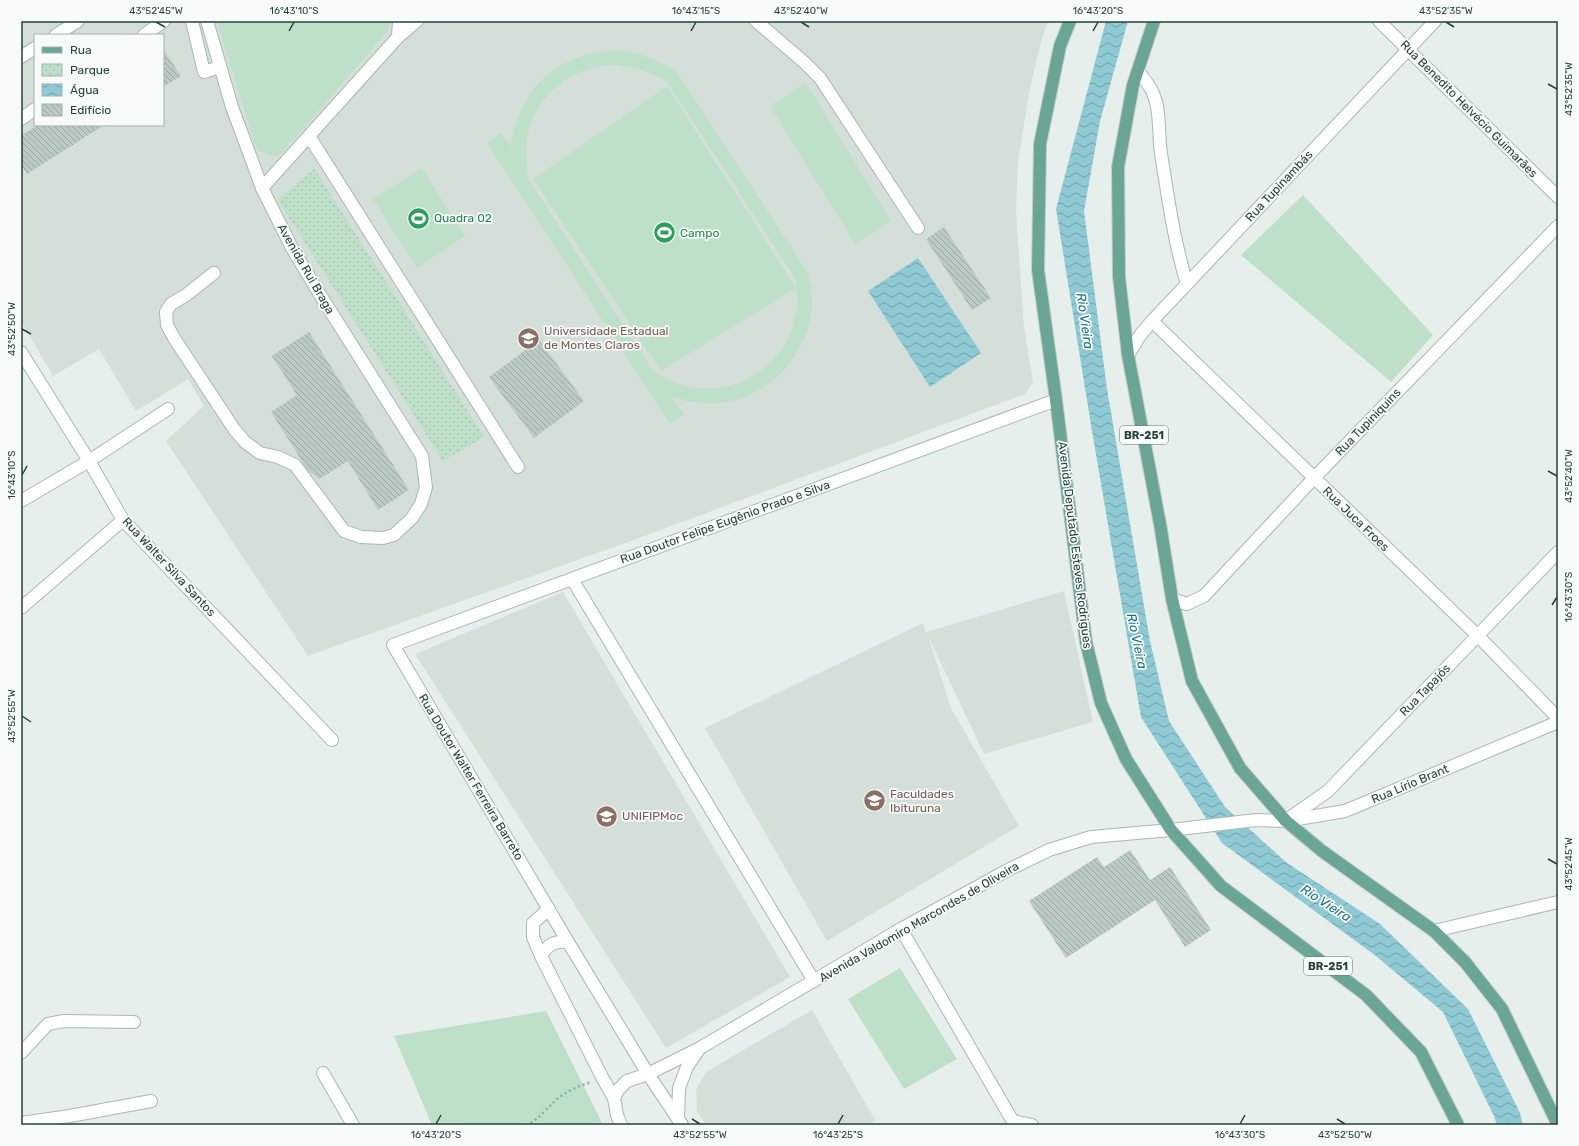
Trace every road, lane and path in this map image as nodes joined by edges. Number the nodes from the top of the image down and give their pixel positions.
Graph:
1 (78, 21) edge
2 (164, 21) edge
3 (192, 21) edge
4 (207, 21) edge
5 (399, 21) edge
6 (417, 21) edge
7 (756, 21) edge
8 (1070, 21) edge
9 (1154, 21) edge
10 (1379, 21) edge
11 (1435, 21) edge
12 (58, 34) edge
13 (145, 34) edge
14 (398, 37) junction
15 (34, 49) edge
16 (1408, 49) junction
17 (21, 57) edge
18 (220, 67) junction
19 (1138, 70) junction
20 (34, 110) edge
21 (21, 119) edge
22 (309, 136) junction
23 (262, 188) junction
24 (1558, 197) edge
25 (1558, 226) edge
26 (918, 228) dead end
27 (214, 273) dead end
28 (1187, 284) junction
29 (1152, 321) junction
30 (21, 352) edge
31 (1128, 354) junction
32 (1056, 400) junction
33 (168, 410) dead end
34 (89, 462) junction
35 (518, 467) dead end
36 (1314, 478) junction
37 (21, 502) edge
38 (123, 520) junction
39 (1558, 552) edge
40 (572, 579) junction
41 (1172, 599) junction
42 (21, 608) edge
43 (1478, 636) junction
44 (393, 645) joint
45 (1558, 718) edge
46 (1558, 722) edge
47 (332, 740) dead end
48 (1286, 821) junction
49 (1199, 826) joint
50 (1171, 830) junction
51 (1558, 902) edge
52 (549, 909) junction
53 (901, 929) junction
54 (1434, 931) junction
55 (568, 942) junction
56 (541, 956) junction
57 (814, 981) junction
58 (134, 1022) dead end
59 (700, 1048) junction
60 (21, 1053) edge
61 (323, 1073) dead end
62 (648, 1074) junction
63 (603, 1079) junction
64 (614, 1098) junction
65 (151, 1101) dead end
66 (21, 1123) edge
67 (679, 1123) edge
68 (1014, 1123) edge
69 (353, 1125) edge
70 (526, 1125) edge
71 (621, 1125) edge
72 (1032, 1125) edge
73 (1458, 1125) edge
74 (1558, 1125) edge

1 - 12 street
2 - 13 street
3 - 18 street
4 - 18 street, Avenida Rui Braga
5 - 14 street
6 - 14 street
7 - 26 street
8 - 32 main road, Avenida Deputado Esteves Rodrigues / BR-251
9 - 19 main road, BR-251
10 - 16 street, Rua Benedito Helvécio Guimarães
11 - 16 street, Rua Tupinambás
14 - 22 street
15 - 17 street
16 - 24 street, Rua Benedito Helvécio Guimarães
16 - 28 street, Rua Tupinambás
18 - 23 street, Avenida Rui Braga
19 - 28 street
19 - 31 main road, BR-251
20 - 21 street
22 - 23 street
22 - 35 street
23 - 27 street, Avenida Rui Braga
25 - 36 street, Rua Tupiniquins
28 - 29 street, Rua Tupinambás
29 - 31 street, Rua Tupinambás
29 - 36 street, Rua Juca Froes
30 - 34 street, Rua Walter Silva Santos
31 - 41 main road, BR-251
32 - 40 street, Rua Doutor Felipe Eugênio Prado e Silva
32 - 50 main road, Avenida Deputado Esteves Rodrigues / BR-251
33 - 34 street
34 - 37 street
34 - 38 street, Rua Walter Silva Santos
36 - 41 street, Rua Tupiniquins
36 - 43 street, Rua Juca Froes
38 - 42 street
38 - 47 street, Rua Walter Silva Santos
39 - 43 street, Rua Tapajós
40 - 44 street, Rua Doutor Felipe Eugênio Prado e Silva
40 - 57 street
41 - 48 main road, BR-251
43 - 45 street, Rua Juca Froes
43 - 48 street, Rua Tapajós
44 - 52 street, Rua Doutor Walter Ferreira Barreto
46 - 48 street, Rua Lírio Brant
48 - 49 street, Rua Lírio Brant
48 - 54 main road, BR-251
49 - 50 street, Avenida Valdomiro Marcondes de Oliveira
50 - 53 street, Avenida Valdomiro Marcondes de Oliveira
50 - 73 main road, Avenida Deputado Esteves Rodrigues / BR-251
51 - 54 street
52 - 55 street, Rua Doutor Walter Ferreira Barreto
52 - 56 street
53 - 57 street, Avenida Valdomiro Marcondes de Oliveira
53 - 68 street
54 - 74 main road, BR-251
55 - 56 street
55 - 62 street, Rua Doutor Walter Ferreira Barreto
56 - 63 street
57 - 59 street, Avenida Valdomiro Marcondes de Oliveira
58 - 60 street
59 - 62 street, Avenida Valdomiro Marcondes de Oliveira
59 - 67 street, Avenida Valdomiro Marcondes de Oliveira
61 - 69 street
62 - 64 street, Avenida Valdomiro Marcondes de Oliveira
62 - 67 street, Rua Doutor Walter Ferreira Barreto
63 - 64 street
63 - 70 path
64 - 71 street
65 - 66 street
68 - 72 street

